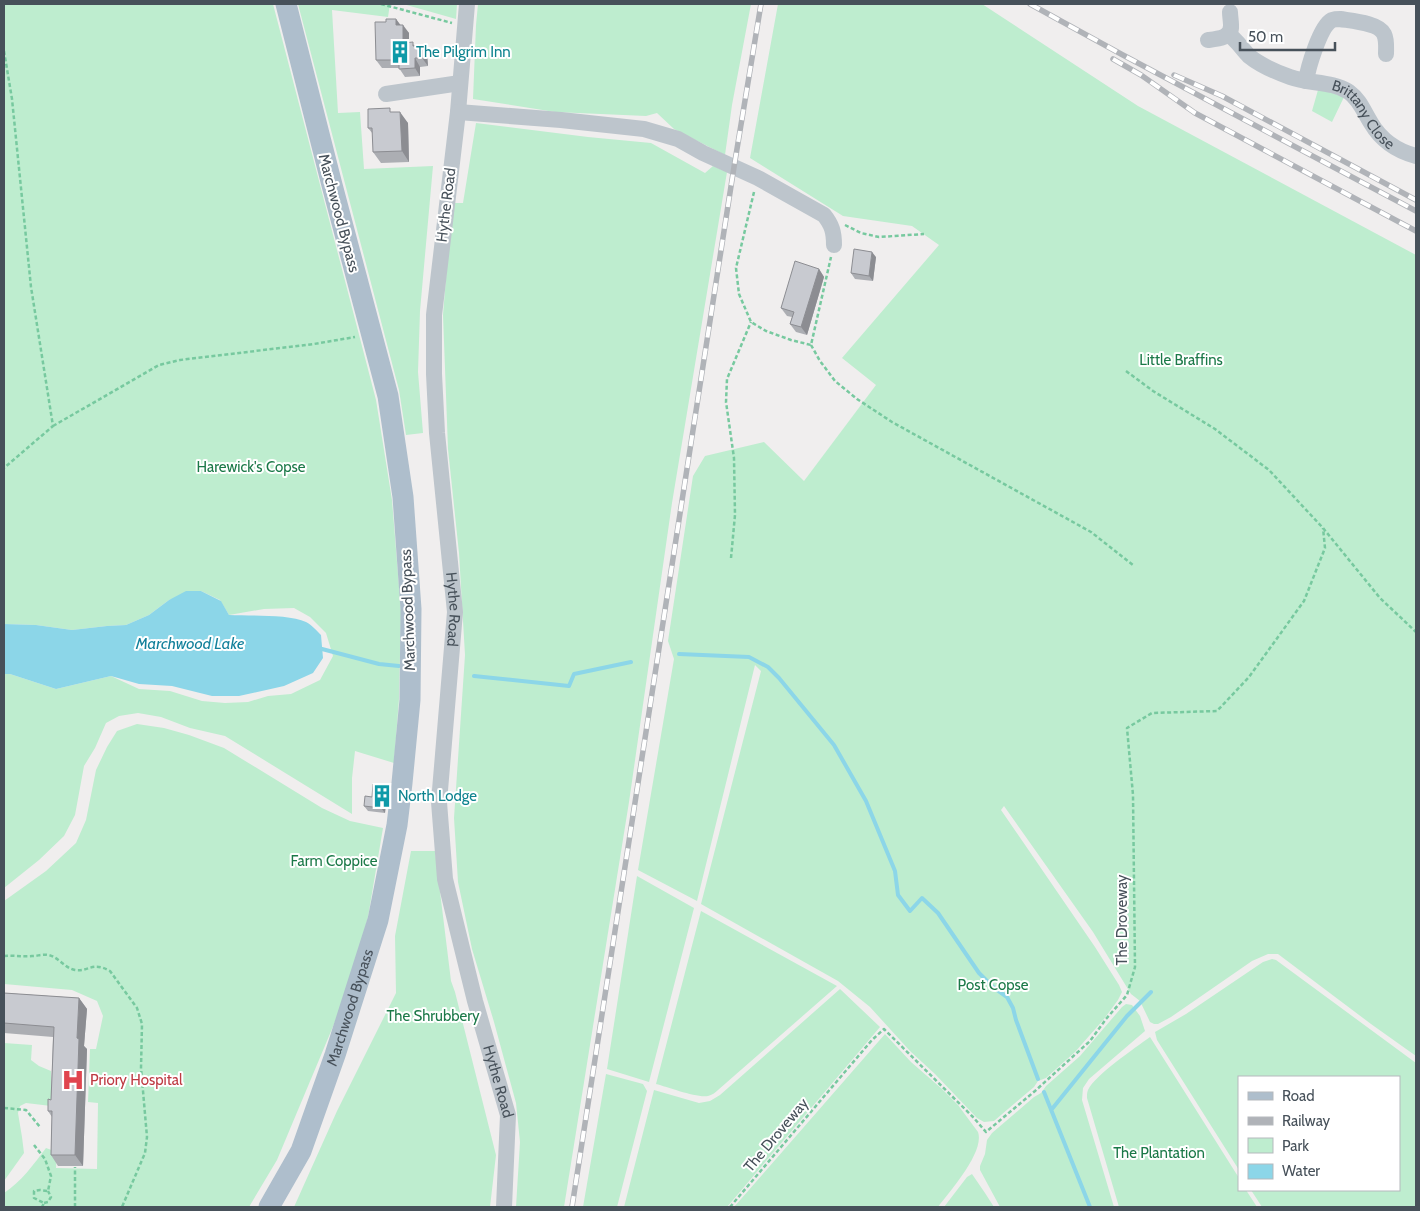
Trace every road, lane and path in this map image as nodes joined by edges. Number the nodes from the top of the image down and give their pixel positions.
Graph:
1 (286, 4) edge
2 (381, 4) edge
3 (467, 4) edge
4 (1230, 12) dead end
5 (465, 27) junction
6 (1228, 34) junction
7 (1208, 40) dead end
8 (4, 51) edge
9 (1386, 54) dead end
10 (1306, 81) junction
11 (460, 82) junction
12 (386, 94) dead end
13 (458, 112) junction
14 (1416, 156) edge
15 (758, 178) junction
16 (824, 215) junction
17 (924, 234) dead end
18 (834, 244) joint
19 (751, 322) junction
20 (372, 335) junction
21 (811, 345) junction
22 (1126, 371) dead end
23 (53, 426) junction
24 (4, 468) edge
25 (1323, 528) junction
26 (731, 558) dead end
27 (1133, 565) dead end
28 (1416, 632) edge
29 (4, 956) edge
30 (4, 1108) edge
31 (40, 1127) dead end
32 (34, 1145) dead end
33 (76, 1167) edge
34 (48, 1191) junction
35 (44, 1203) junction
36 (42, 1207) edge
37 (75, 1207) edge
38 (122, 1207) edge
39 (269, 1207) edge
40 (504, 1207) edge
41 (730, 1207) edge

1 - 20 main road, Marchwood Bypass
2 - 5 path
3 - 5 street, Hythe Road
4 - 6 street
5 - 11 street, Hythe Road
6 - 7 street
6 - 10 street, Brittany Close
8 - 23 path
9 - 10 street, Brittany Close
10 - 14 street, Brittany Close
11 - 12 street
11 - 13 street, Hythe Road
13 - 15 street
13 - 40 street, Hythe Road
15 - 16 street
15 - 19 path
16 - 17 path
16 - 18 street
18 - 21 path
19 - 21 path
19 - 26 path
20 - 23 path
20 - 39 main road, Marchwood Bypass
21 - 27 path
22 - 25 path
23 - 24 path
25 - 28 path
25 - 41 path, The Droveway
29 - 38 path
30 - 31 path
32 - 34 path
33 - 37 path
34 - 35 path
34 - 35 path
35 - 36 path

